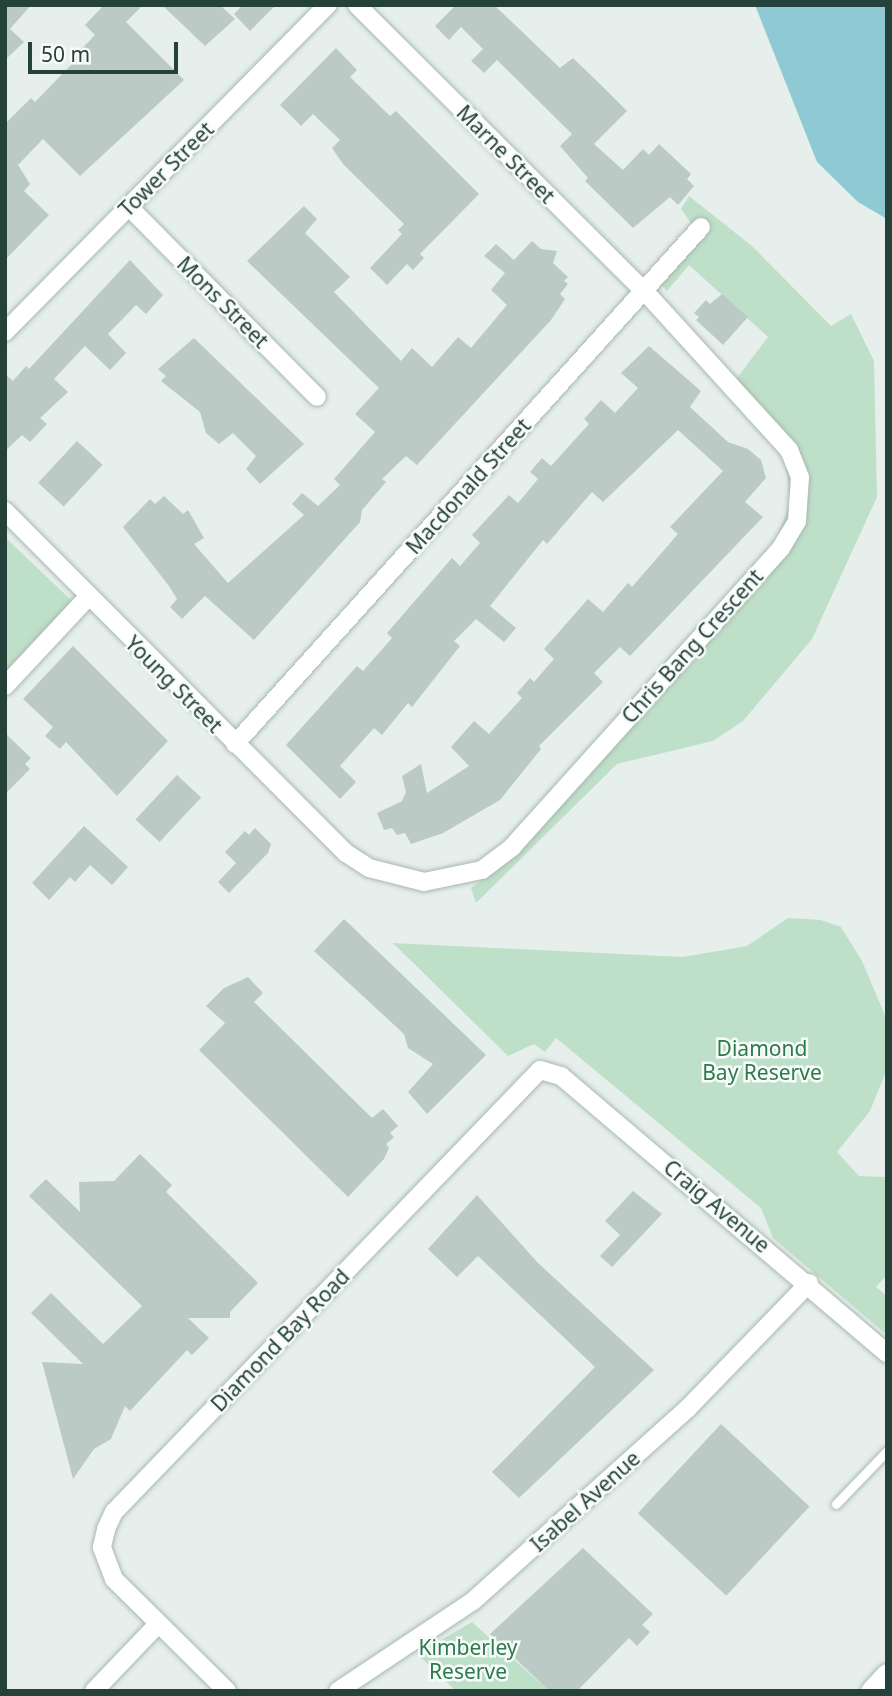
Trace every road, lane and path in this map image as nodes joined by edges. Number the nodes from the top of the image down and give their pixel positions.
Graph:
1 (328, 5) edge
2 (362, 10) edge
3 (129, 207) junction
4 (701, 228) dead end
5 (645, 292) junction
6 (5, 332) edge
7 (317, 397) dead end
8 (5, 511) edge
9 (87, 598) junction
10 (5, 686) edge
11 (235, 744) junction
12 (345, 853) joint
13 (540, 1070) joint
14 (809, 1283) junction
15 (887, 1353) edge
16 (887, 1451) edge
17 (836, 1504) dead end
18 (158, 1625) junction
19 (887, 1674) edge
20 (94, 1691) edge
21 (227, 1691) edge
22 (338, 1691) edge
23 (871, 1691) edge

1 - 3 street, Tower Street
2 - 5 street, Marne Street
3 - 6 street, Tower Street
3 - 7 street, Mons Street
4 - 5 street, Macdonald Street
5 - 11 street, Macdonald Street
5 - 12 street, Chris Bang Crescent
8 - 9 street, Young Street
9 - 10 street
9 - 11 street, Young Street
11 - 12 street, Young Street
13 - 14 street, Craig Avenue
13 - 18 street, Diamond Bay Road
14 - 15 street, Craig Avenue
14 - 22 street, Isabel Avenue
16 - 17 lane
18 - 20 street
18 - 21 street, Diamond Bay Road
19 - 23 street

